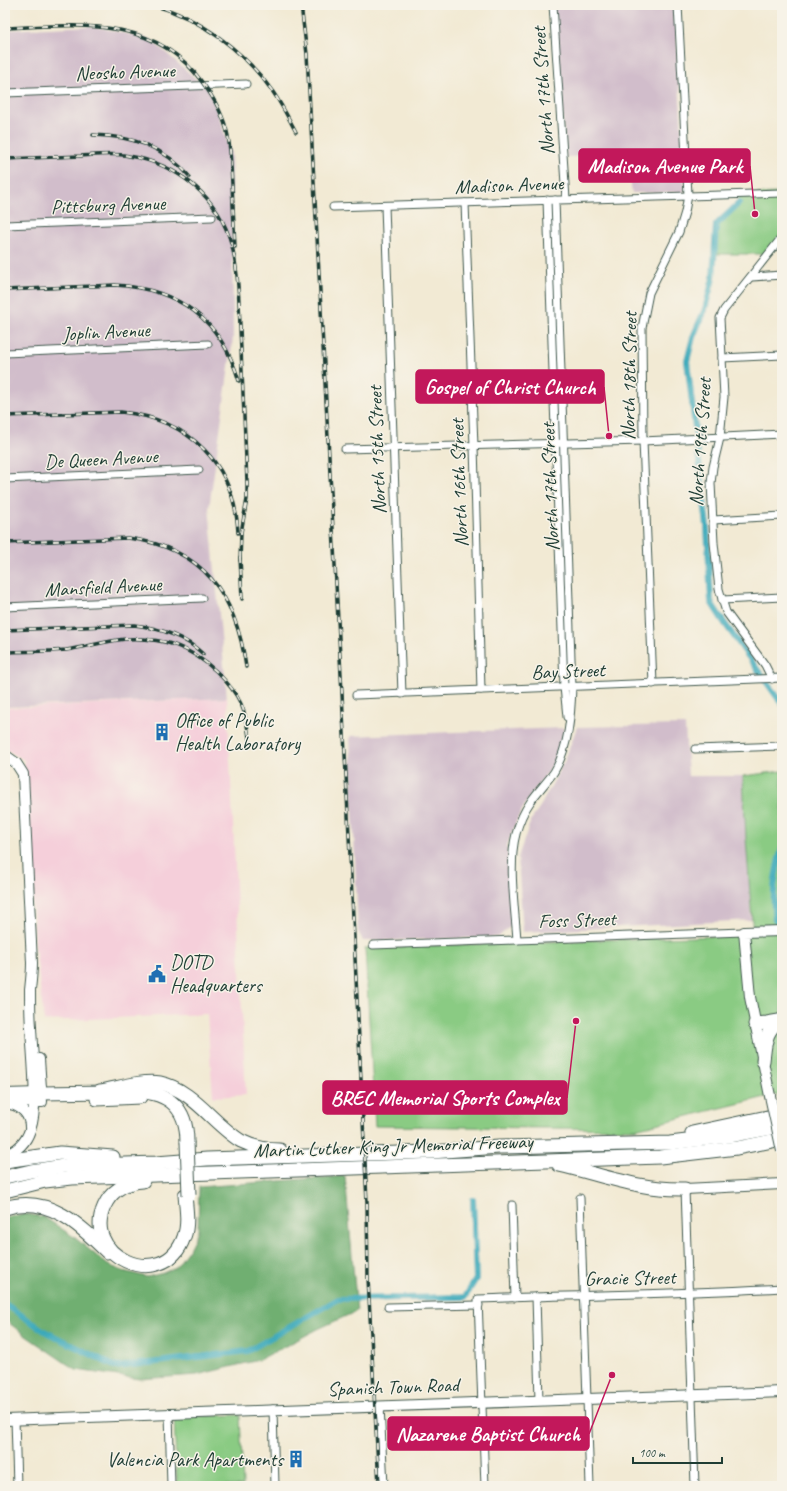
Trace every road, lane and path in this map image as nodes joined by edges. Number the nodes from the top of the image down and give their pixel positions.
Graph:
1 (553, 5) edge
2 (678, 5) edge
3 (246, 84) dead end
4 (5, 93) edge
5 (782, 193) edge
6 (688, 195) junction
7 (566, 199) junction
8 (547, 200) junction
9 (555, 200) junction
10 (465, 203) junction
11 (385, 206) junction
12 (333, 207) dead end
13 (212, 217) dead end
14 (5, 225) edge
15 (782, 237) edge
16 (782, 275) edge
17 (752, 277) junction
18 (208, 344) dead end
19 (5, 353) edge
20 (782, 355) edge
21 (722, 358) junction
22 (552, 359) junction
23 (561, 359) junction
24 (782, 434) edge
25 (720, 438) junction
26 (643, 441) junction
27 (555, 443) junction
28 (564, 443) junction
29 (474, 446) junction
30 (393, 448) junction
31 (345, 449) dead end
32 (199, 470) dead end
33 (5, 479) edge
34 (782, 516) edge
35 (713, 520) junction
36 (561, 597) junction
37 (569, 597) junction
38 (782, 597) edge
39 (202, 598) dead end
40 (722, 600) junction
41 (5, 607) edge
42 (782, 678) edge
43 (770, 679) junction
44 (653, 684) junction
45 (564, 687) junction
46 (572, 687) junction
47 (481, 690) junction
48 (402, 694) junction
49 (356, 695) dead end
50 (568, 725) junction
51 (782, 746) edge
52 (695, 749) dead end
53 (5, 755) edge
54 (782, 931) edge
55 (744, 932) junction
56 (516, 940) junction
57 (373, 945) dead end
58 (782, 1020) edge
59 (755, 1024) junction
60 (763, 1061) junction
61 (100, 1091) junction
62 (38, 1097) junction
63 (5, 1100) edge
64 (782, 1112) edge
65 (782, 1126) edge
66 (30, 1131) junction
67 (782, 1139) edge
68 (185, 1142) junction
69 (606, 1144) junction
70 (782, 1151) edge
71 (5, 1155) edge
72 (317, 1155) junction
73 (207, 1159) junction
74 (5, 1161) edge
75 (534, 1161) junction
76 (238, 1172) junction
77 (5, 1177) edge
78 (72, 1178) junction
79 (782, 1184) edge
80 (685, 1188) junction
81 (5, 1191) edge
82 (187, 1195) junction
83 (580, 1198) dead end
84 (5, 1201) edge
85 (512, 1205) dead end
86 (5, 1208) edge
87 (782, 1288) edge
88 (688, 1293) junction
89 (584, 1295) junction
90 (536, 1297) junction
91 (515, 1298) junction
92 (478, 1302) junction
93 (388, 1307) dead end
94 (782, 1392) edge
95 (692, 1395) junction
96 (587, 1398) junction
97 (539, 1400) junction
98 (482, 1402) junction
99 (380, 1406) junction
100 (273, 1409) junction
101 (169, 1413) junction
102 (10, 1420) edge
103 (17, 1486) edge
104 (171, 1486) edge
105 (275, 1486) edge
106 (384, 1486) edge
107 (484, 1486) edge
108 (590, 1486) edge
109 (695, 1486) edge

1 - 7 street, North 17th Street
2 - 6 street, North 18th Street
3 - 4 street, Neosho Avenue
5 - 6 street, Madison Avenue
6 - 7 street, Madison Avenue
6 - 26 street, North 18th Street
7 - 9 street, Madison Avenue
8 - 9 street, Madison Avenue
8 - 10 street, Madison Avenue
8 - 22 street, North 17th Street
9 - 23 street, North 17th Street
10 - 11 street, Madison Avenue
10 - 29 street, North 16th Street
11 - 12 street, Madison Avenue
11 - 30 street, North 15th Street
13 - 14 street, Pittsburg Avenue
15 - 17 street, North 19th Street
16 - 17 street
17 - 21 street, North 19th Street
18 - 19 street, Joplin Avenue
20 - 21 street
21 - 25 street, North 19th Street
22 - 23 street
22 - 27 street, North 17th Street
23 - 28 street, North 17th Street
24 - 25 street
25 - 26 street
25 - 35 street, North 19th Street
26 - 28 street
26 - 44 street, North 18th Street
27 - 28 street
27 - 29 street
27 - 36 street, North 17th Street
28 - 37 street, North 17th Street
29 - 30 street
29 - 47 street, North 16th Street
30 - 31 street
30 - 48 street, North 15th Street
32 - 33 street, De Queen Avenue
34 - 35 street
35 - 40 street, North 19th Street
36 - 37 street
36 - 45 street, North 17th Street
37 - 46 street, North 17th Street
38 - 40 street
39 - 41 street, Mansfield Avenue
40 - 43 street, North 19th Street
42 - 43 street, Bay Street
43 - 44 street, Bay Street
44 - 46 street, Bay Street
45 - 46 street, Bay Street
45 - 47 street, Bay Street
45 - 50 street, North 17th Street
46 - 50 street, North 17th Street
47 - 48 street, Bay Street
48 - 49 street, Bay Street
50 - 56 street, North 17th Street
51 - 52 street
53 - 62 street
54 - 55 street, Foss Street
55 - 56 street, Foss Street
55 - 59 street
56 - 57 street, Foss Street
58 - 59 highway
58 - 60 highway
59 - 60 street
60 - 70 street, bridge
61 - 62 highway
61 - 68 highway
61 - 72 highway
62 - 63 street
62 - 66 street
62 - 68 highway
63 - 66 street
64 - 69 highway
65 - 69 highway, Martin Luther King Jr Memorial Freeway
66 - 71 street
67 - 75 highway, Martin Luther King Jr Memorial Freeway
68 - 82 highway
69 - 72 highway, Martin Luther King Jr Memorial Freeway
72 - 73 highway, Martin Luther King Jr Memorial Freeway
73 - 74 highway
73 - 77 highway, Martin Luther King Jr Memorial Freeway
75 - 76 highway, Martin Luther King Jr Memorial Freeway
75 - 80 highway
76 - 78 highway, Martin Luther King Jr Memorial Freeway
76 - 82 highway
78 - 81 highway, Martin Luther King Jr Memorial Freeway
78 - 84 highway
79 - 80 street
80 - 88 street
82 - 86 highway
83 - 89 street
85 - 91 street
87 - 88 street, Gracie Street
88 - 89 street, Gracie Street
88 - 95 street
89 - 90 street, Gracie Street
89 - 96 street
90 - 91 street, Gracie Street
90 - 97 street
91 - 92 street, Gracie Street
92 - 93 street, Gracie Street
92 - 98 street
94 - 95 street, Spanish Town Road
95 - 96 street, Spanish Town Road
95 - 109 street
96 - 97 street, Spanish Town Road
96 - 108 street
97 - 98 street, Spanish Town Road
98 - 99 street, Spanish Town Road
98 - 107 street
99 - 100 street, Spanish Town Road
99 - 106 street
100 - 101 street, Spanish Town Road
100 - 105 street
101 - 102 street, Spanish Town Road
101 - 104 street
102 - 103 street

